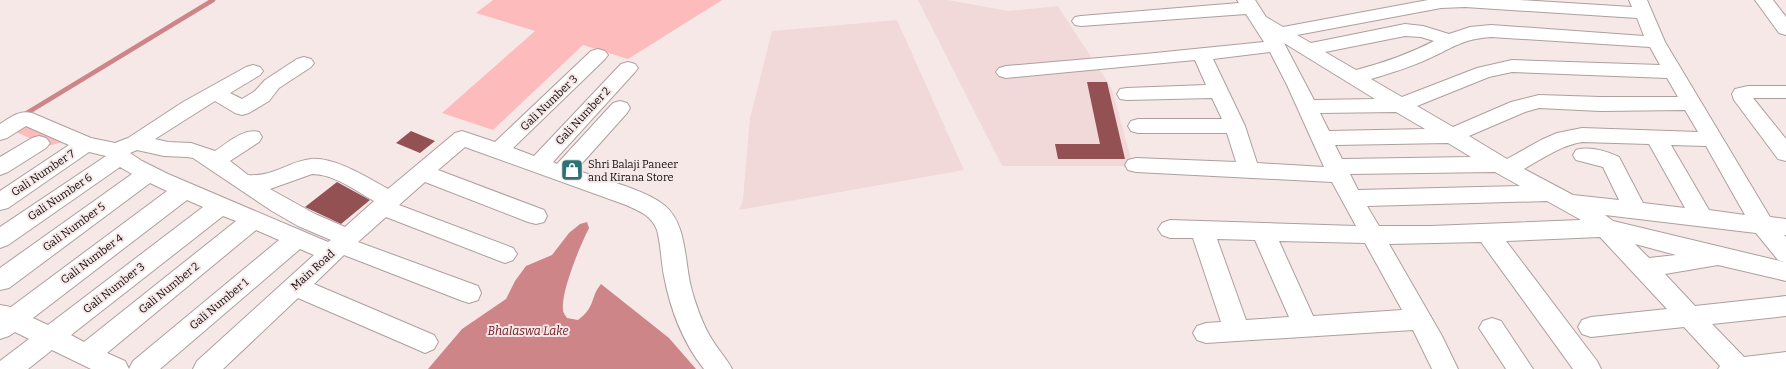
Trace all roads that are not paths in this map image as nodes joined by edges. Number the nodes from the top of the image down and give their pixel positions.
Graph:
1 (1764, 0) edge
2 (1409, 4) edge
3 (1253, 6) edge
4 (1641, 6) edge
5 (1080, 21) dead end
6 (1786, 29) edge
7 (1278, 40) junction
8 (1450, 40) junction
9 (1656, 42) junction
10 (1306, 50) junction
11 (598, 55) dead end
12 (1202, 55) junction
13 (304, 63) dead end
14 (628, 68) dead end
15 (253, 71) dead end
16 (1006, 72) dead end
17 (1672, 72) junction
18 (1354, 77) junction
19 (1219, 91) junction
20 (1786, 92) edge
21 (1127, 94) dead end
22 (221, 96) dead end
23 (1692, 103) junction
24 (1400, 105) junction
25 (1308, 107) junction
26 (620, 108) dead end
27 (1138, 126) dead end
28 (1235, 126) junction
29 (1766, 127) junction
30 (1786, 127) edge
31 (0, 133) edge
32 (1451, 136) junction
33 (252, 137) dead end
34 (1656, 137) junction
35 (1323, 138) junction
36 (1712, 139) junction
37 (39, 143) dead end
38 (86, 144) junction
39 (122, 149) junction
40 (499, 150) junction
41 (1786, 154) edge
42 (1584, 156) dead end
43 (213, 162) junction
44 (538, 164) junction
45 (1136, 165) dead end
46 (0, 167) edge
47 (1502, 167) junction
48 (1249, 171) junction
49 (1338, 171) junction
50 (422, 172) junction
51 (561, 173) junction
52 (148, 174) junction
53 (244, 182) junction
54 (184, 190) junction
55 (1352, 198) junction
56 (1559, 198) junction
57 (0, 202) edge
58 (386, 204) junction
59 (220, 206) junction
60 (1635, 210) junction
61 (536, 216) dead end
62 (1702, 218) junction
63 (252, 221) junction
64 (1763, 225) junction
65 (1786, 227) edge
66 (1606, 228) junction
67 (1170, 229) dead end
68 (1202, 230) junction
69 (1264, 231) junction
70 (1487, 233) junction
71 (1373, 235) junction
72 (0, 238) edge
73 (296, 239) junction
74 (340, 245) junction
75 (505, 254) dead end
76 (1786, 254) edge
77 (1720, 258) junction
78 (1644, 268) junction
79 (1786, 272) edge
80 (0, 281) edge
81 (296, 286) junction
82 (469, 294) dead end
83 (1786, 306) edge
84 (1689, 316) junction
85 (1419, 319) junction
86 (4, 320) edge
87 (1305, 326) junction
88 (1591, 327) dead end
89 (1492, 328) dead end
90 (1237, 331) junction
91 (1206, 333) dead end
92 (50, 337) junction
93 (425, 342) dead end
94 (86, 354) junction
95 (1786, 363) edge
96 (9, 369) edge
97 (116, 369) edge
98 (142, 369) edge
99 (206, 369) edge
100 (719, 369) edge
101 (1445, 369) edge
102 (1520, 369) edge
103 (1588, 369) edge
104 (1736, 369) edge

1 - 6 street
2 - 4 street
2 - 7 street
2 - 8 street
3 - 5 street
3 - 7 street
4 - 9 street
7 - 10 street
7 - 12 street
7 - 25 street
8 - 9 street
8 - 10 street
8 - 18 street
9 - 17 street
10 - 18 street
11 - 40 street, Gali Number 3
12 - 16 street
12 - 19 street
13 - 22 street
14 - 44 street, Gali Number 2
15 - 39 street, Gali Number 6
17 - 23 street
17 - 24 street
18 - 24 street
19 - 21 street
19 - 28 street
20 - 29 street
23 - 32 street
23 - 36 street
24 - 25 street
24 - 32 street
25 - 35 street
26 - 51 street
27 - 28 street
28 - 48 street
29 - 30 street
29 - 41 street
31 - 38 street
32 - 35 street
32 - 47 street
33 - 43 street
34 - 36 street
34 - 47 street
34 - 62 street
35 - 49 street
36 - 64 street
37 - 46 street
38 - 39 street
38 - 57 street, Gali Number 7
39 - 43 street
39 - 52 street
39 - 72 street, Gali Number 6
40 - 44 street
40 - 50 street, Main Road
42 - 60 street
43 - 53 street
44 - 51 street
45 - 48 street
47 - 49 street
47 - 56 street
48 - 49 street
49 - 55 street
50 - 58 street, Main Road
50 - 61 street
51 - 100 street
52 - 54 street
52 - 80 street, Gali Number 5
53 - 58 street
53 - 74 street
54 - 59 street
54 - 86 street, Gali Number 4
55 - 56 street
55 - 71 street
56 - 60 street
56 - 66 street
58 - 74 street, Main Road
58 - 75 street
59 - 63 street
59 - 92 street, Gali Number 3
60 - 62 street
62 - 64 street
63 - 73 street
63 - 94 street, Gali Number 2
64 - 65 street
64 - 76 street
66 - 70 street
66 - 77 street
66 - 78 street
67 - 68 street
68 - 69 street
68 - 90 street
69 - 71 street
69 - 87 street
70 - 71 street
70 - 103 street
71 - 85 street
73 - 74 street
73 - 98 street, Gali Number 1
74 - 81 street, Main Road
74 - 82 street
77 - 78 street
77 - 79 street
78 - 84 street
81 - 93 street
81 - 99 street, Main Road
83 - 84 street
84 - 88 street
84 - 104 street
85 - 87 street
85 - 101 street
86 - 92 street
87 - 90 street
89 - 102 street
90 - 91 street
92 - 94 street
92 - 96 street, Gali Number 3
94 - 97 street
95 - 104 street

